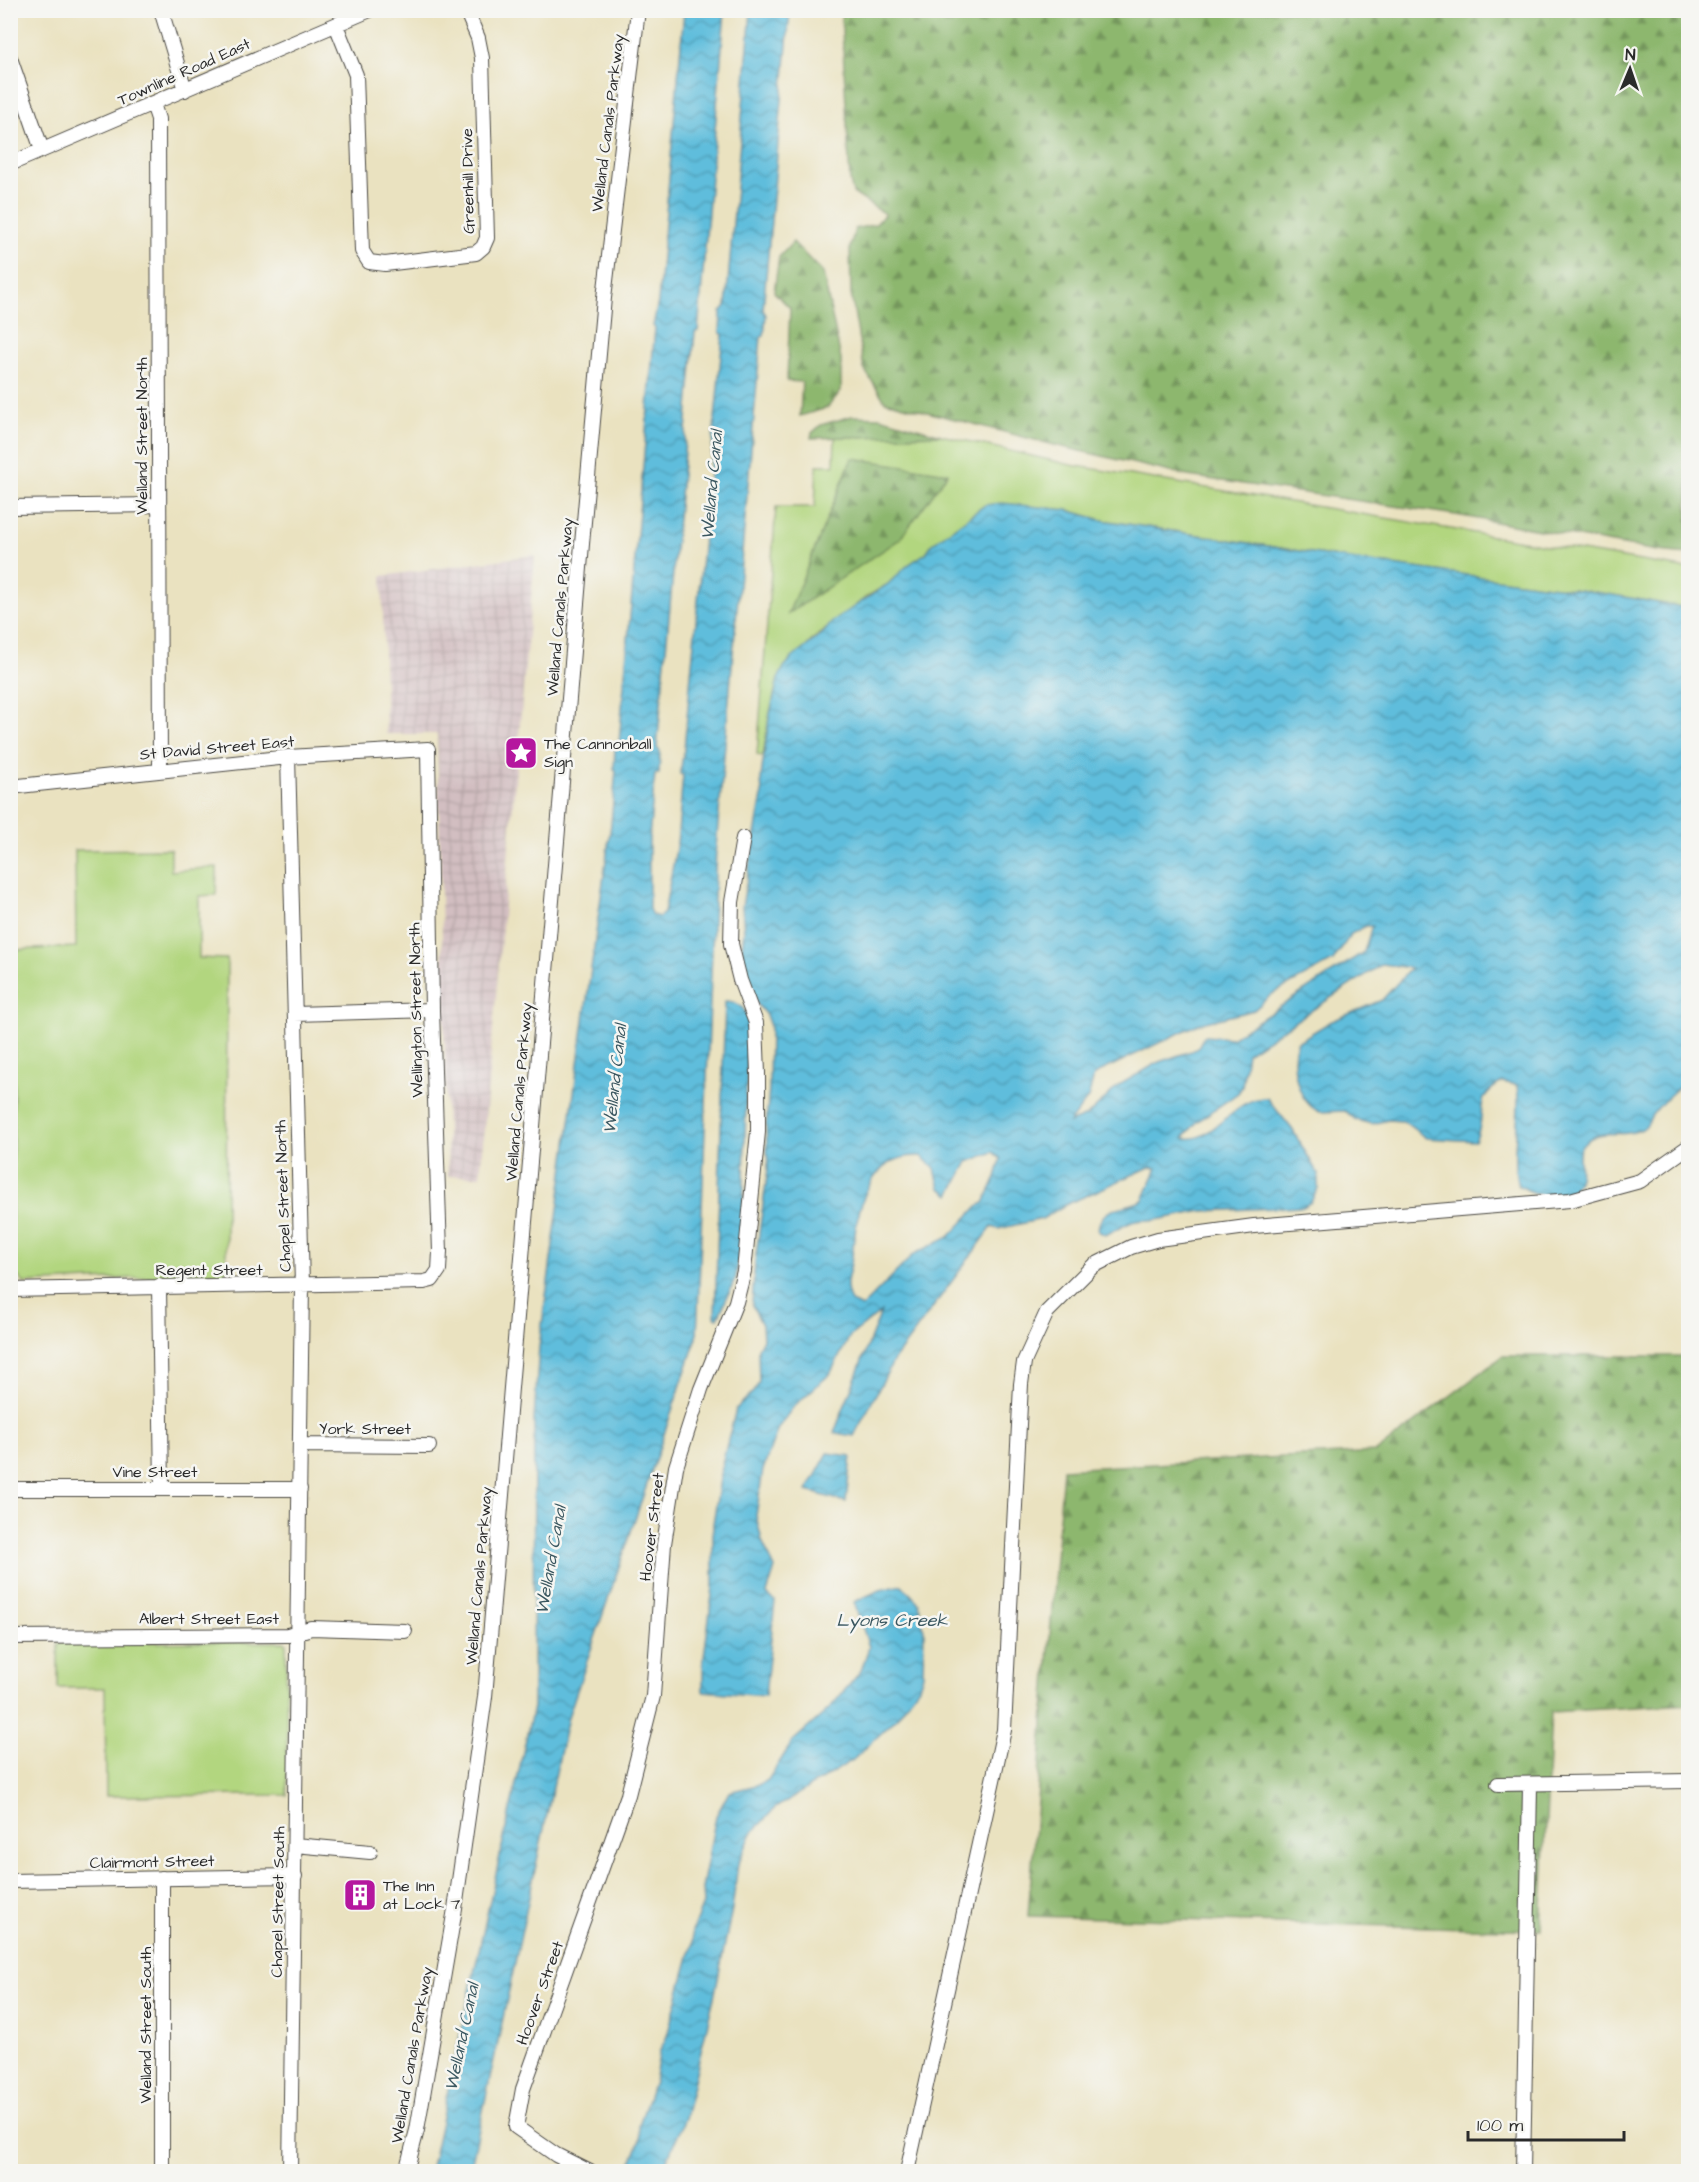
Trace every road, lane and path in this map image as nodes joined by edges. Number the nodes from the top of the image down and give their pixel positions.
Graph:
1 (161, 10) edge
2 (370, 10) edge
3 (466, 10) edge
4 (638, 10) edge
5 (336, 25) junction
6 (10, 58) edge
7 (185, 90) junction
8 (153, 104) junction
9 (42, 150) junction
10 (10, 164) edge
11 (159, 505) junction
12 (10, 507) edge
13 (428, 749) joint
14 (288, 757) junction
15 (160, 769) junction
16 (10, 787) edge
17 (743, 838) dead end
18 (432, 1010) junction
19 (295, 1014) junction
20 (1689, 1147) edge
21 (439, 1270) joint
22 (302, 1286) junction
23 (159, 1287) junction
24 (10, 1290) edge
25 (301, 1445) junction
26 (429, 1446) dead end
27 (162, 1488) junction
28 (10, 1489) edge
29 (300, 1489) junction
30 (405, 1631) dead end
31 (299, 1634) junction
32 (10, 1637) edge
33 (1689, 1781) edge
34 (1498, 1785) dead end
35 (1530, 1785) junction
36 (295, 1845) junction
37 (369, 1852) dead end
38 (295, 1876) junction
39 (162, 1878) junction
40 (10, 1881) edge
41 (162, 2172) edge
42 (290, 2172) edge
43 (406, 2172) edge
44 (590, 2172) edge
45 (907, 2172) edge
46 (1523, 2172) edge

1 - 7 street
2 - 5 street, Townline Road East
3 - 5 street, Greenhill Drive
4 - 43 street, Welland Canals Parkway
5 - 7 street, Townline Road East
6 - 9 street
7 - 8 street, Townline Road East
8 - 9 street, Townline Road East
8 - 11 street, Welland Street North
9 - 10 street, Townline Road East
11 - 12 street
11 - 15 street, Welland Street North
13 - 14 street, St David Street East
13 - 18 street, Wellington Street North
14 - 15 street, St David Street East
14 - 19 street, Chapel Street North
15 - 16 street, St David Street East
17 - 44 street, Hoover Street
18 - 19 street
18 - 21 street, Wellington Street North
19 - 22 street, Chapel Street North
20 - 45 street
21 - 22 street, Regent Street
22 - 23 street, Regent Street
22 - 25 street, Chapel Street North
23 - 24 street, Regent Street
23 - 27 street
25 - 26 street, York Street
25 - 29 street, Chapel Street North
27 - 28 street, Vine Street
27 - 29 street, Vine Street
29 - 31 street, Chapel Street North
30 - 31 street, Albert Street East
31 - 32 street, Albert Street East
31 - 36 street, Chapel Street South
33 - 35 street
34 - 35 street
35 - 46 street
36 - 37 street
36 - 38 street, Chapel Street South
38 - 39 street, Clairmont Street
38 - 42 street, Chapel Street South
39 - 40 street, Clairmont Street
39 - 41 street, Welland Street South

